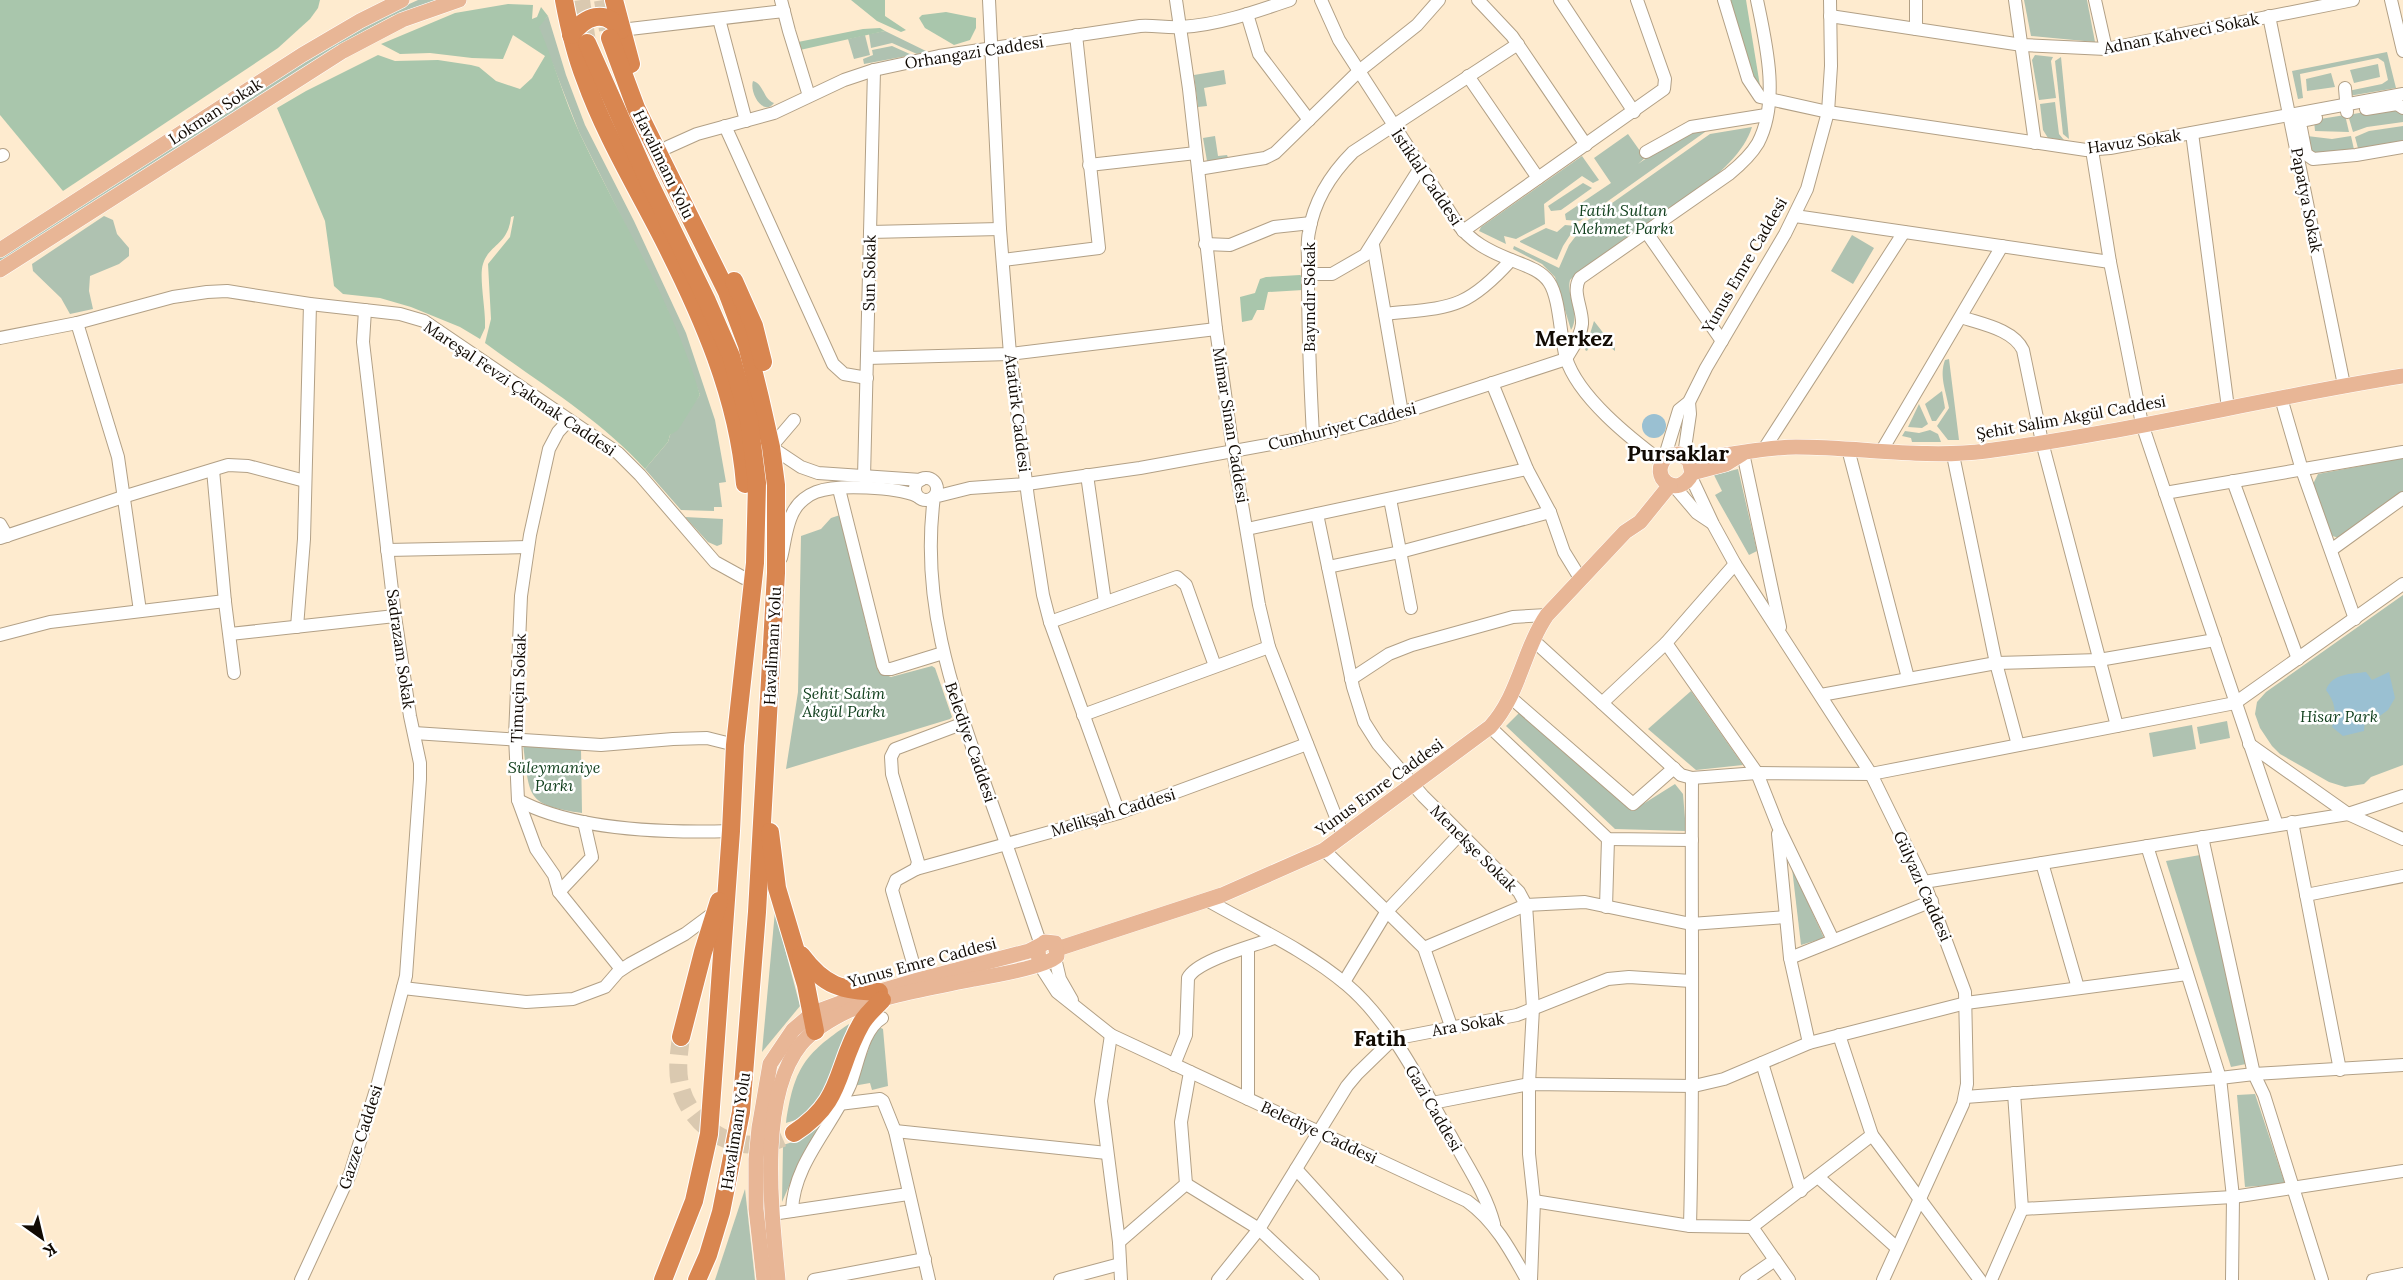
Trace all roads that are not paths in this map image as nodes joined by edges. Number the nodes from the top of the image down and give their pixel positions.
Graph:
1 (402, 0) edge
2 (459, 0) edge
3 (564, 0) edge
4 (614, 0) edge
5 (989, 0) edge
6 (1176, 0) edge
7 (1290, 0) edge
8 (1321, 0) edge
9 (1439, 0) edge
10 (1478, 0) edge
11 (1560, 0) edge
12 (1637, 0) edge
13 (1724, 0) edge
14 (1757, 0) edge
15 (1830, 0) edge
16 (1916, 0) edge
17 (2015, 0) edge
18 (2095, 0) edge
19 (2353, 0) edge
20 (2391, 0) edge
21 (1263, 4) edge
22 (783, 6) edge
23 (1247, 14) junction
24 (1830, 16) junction
25 (2269, 16) junction
26 (719, 19) junction
27 (1180, 28) junction
28 (1916, 29) junction
29 (615, 34) junction
30 (1076, 35) junction
31 (579, 39) junction
32 (1518, 44) junction
33 (2022, 45) junction
34 (992, 48) junction
35 (2106, 49) junction
36 (2403, 51) edge
37 (874, 70) junction
38 (1359, 71) junction
39 (1468, 76) junction
40 (2345, 88) dead end
41 (2403, 94) edge
42 (809, 96) junction
43 (1769, 100) junction
44 (2403, 108) edge
45 (2347, 109) junction
46 (1634, 112) junction
47 (1828, 112) junction
48 (1766, 115) junction
49 (2290, 116) junction
50 (1309, 120) junction
51 (746, 121) junction
52 (1392, 125) junction
53 (725, 126) junction
54 (2192, 133) junction
55 (2035, 142) junction
56 (1586, 145) junction
57 (668, 147) junction
58 (2403, 147) edge
59 (2092, 150) junction
60 (1646, 152) dead end
61 (1196, 153) junction
62 (1089, 165) junction
63 (1420, 168) junction
64 (1198, 169) junction
65 (1538, 178) junction
66 (1795, 216) junction
67 (1311, 223) junction
68 (1000, 229) junction
69 (1463, 231) junction
70 (870, 232) junction
71 (1904, 232) junction
72 (1647, 233) junction
73 (1205, 244) junction
74 (1373, 245) junction
75 (2002, 246) junction
76 (0, 250) edge
77 (1003, 260) junction
78 (1511, 260) junction
79 (2110, 262) junction
80 (0, 270) edge
81 (1308, 274) junction
82 (310, 304) junction
83 (365, 310) junction
84 (1385, 314) junction
85 (1961, 316) junction
86 (77, 323) junction
87 (1216, 329) junction
88 (0, 338) edge
89 (1722, 341) junction
90 (1010, 354) junction
91 (867, 358) junction
92 (1566, 359) junction
93 (2403, 376) edge
94 (867, 378) junction
95 (1492, 383) junction
96 (2344, 385) junction
97 (2280, 398) junction
98 (1689, 402) junction
99 (2228, 408) junction
100 (1402, 413) junction
101 (569, 420) junction
102 (794, 420) dead end
103 (2142, 424) junction
104 (1312, 435) junction
105 (2042, 442) junction
106 (771, 447) junction
107 (1764, 449) junction
108 (1848, 449) junction
109 (1882, 450) junction
110 (1233, 451) junction
111 (2403, 452) edge
112 (1743, 453) junction
113 (1953, 454) junction
114 (1685, 456) junction
115 (1527, 469) junction
116 (213, 470) junction
117 (2302, 470) junction
118 (1666, 474) junction
119 (1087, 475) junction
120 (1692, 475) junction
121 (864, 477) junction
122 (305, 480) junction
123 (927, 480) junction
124 (2233, 481) junction
125 (1027, 484) junction
126 (970, 488) junction
127 (839, 489) junction
128 (2165, 493) junction
129 (126, 496) junction
130 (919, 497) junction
131 (934, 497) junction
132 (2403, 498) edge
133 (1390, 499) junction
134 (1550, 512) junction
135 (1317, 514) junction
136 (0, 524) edge
137 (1713, 524) junction
138 (1247, 529) junction
139 (930, 532) junction
140 (4, 537) edge
141 (528, 547) junction
142 (387, 550) junction
143 (2331, 550) junction
144 (1400, 552) junction
145 (1735, 564) junction
146 (1328, 567) junction
147 (776, 573) junction
148 (744, 578) junction
149 (1581, 578) junction
150 (2403, 584) edge
151 (225, 601) junction
152 (1105, 602) junction
153 (1411, 608) dead end
154 (141, 611) junction
155 (1547, 615) junction
156 (395, 616) junction
157 (2355, 619) junction
158 (1050, 622) junction
159 (297, 627) junction
160 (230, 634) junction
161 (1782, 634) junction
162 (0, 635) edge
163 (1533, 640) junction
164 (2214, 640) junction
165 (1666, 643) junction
166 (1269, 646) junction
167 (943, 653) junction
168 (2298, 659) junction
169 (2099, 660) junction
170 (1996, 663) junction
171 (1215, 666) junction
172 (234, 673) dead end
173 (1908, 678) junction
174 (1351, 679) junction
175 (743, 684) junction
176 (1821, 694) junction
177 (1510, 697) junction
178 (1602, 703) junction
179 (2235, 703) junction
180 (1083, 715) junction
181 (964, 723) junction
182 (2117, 726) junction
183 (1490, 728) junction
184 (414, 733) junction
185 (516, 740) junction
186 (1307, 744) junction
187 (2249, 744) junction
188 (2018, 745) junction
189 (735, 746) junction
190 (1674, 768) junction
191 (1757, 773) junction
192 (1871, 774) junction
193 (1692, 778) junction
194 (1413, 785) junction
195 (2403, 796) edge
196 (518, 800) junction
197 (763, 806) junction
198 (1119, 813) junction
199 (2348, 814) junction
200 (584, 822) junction
201 (2292, 822) junction
202 (2277, 825) junction
203 (1778, 826) junction
204 (731, 831) junction
205 (1460, 834) junction
206 (1343, 835) junction
207 (2202, 837) junction
208 (1608, 839) junction
209 (2403, 839) edge
210 (1692, 840) junction
211 (1006, 844) junction
212 (2147, 846) junction
213 (1324, 850) junction
214 (2042, 863) junction
215 (729, 864) junction
216 (916, 869) junction
217 (2403, 876) edge
218 (1924, 882) junction
219 (559, 892) junction
220 (2306, 895) junction
221 (1207, 900) junction
222 (1932, 901) junction
223 (1526, 905) junction
224 (1606, 907) junction
225 (717, 910) junction
226 (1387, 911) junction
227 (1786, 917) junction
228 (1691, 924) junction
229 (1274, 938) junction
230 (1833, 940) junction
231 (794, 945) junction
232 (1041, 945) junction
233 (1248, 948) junction
234 (1424, 948) junction
235 (1057, 953) junction
236 (1790, 958) junction
237 (1040, 964) junction
238 (621, 969) junction
239 (2187, 974) junction
240 (918, 980) junction
241 (1691, 981) junction
242 (1344, 982) junction
243 (403, 988) junction
244 (2078, 988) junction
245 (880, 996) junction
246 (1966, 1003) junction
247 (1533, 1008) junction
248 (1084, 1015) junction
249 (882, 1018) dead end
250 (814, 1022) junction
251 (1451, 1026) junction
252 (1111, 1035) junction
253 (1839, 1035) junction
254 (681, 1037) tunnel mouth
255 (1393, 1039) junction
256 (1809, 1043) junction
257 (1762, 1063) junction
258 (1174, 1065) junction
259 (2403, 1065) edge
260 (2340, 1070) junction
261 (1190, 1072) junction
262 (2254, 1074) junction
263 (2220, 1078) junction
264 (1529, 1084) junction
265 (1694, 1086) junction
266 (2014, 1093) junction
267 (1965, 1096) junction
268 (1248, 1099) junction
269 (1432, 1103) junction
270 (839, 1104) junction
271 (895, 1131) junction
272 (1318, 1131) junction
273 (794, 1133) tunnel mouth
274 (1872, 1135) junction
275 (1107, 1153) junction
276 (1296, 1169) junction
277 (2403, 1171) edge
278 (1818, 1177) junction
279 (1186, 1184) junction
280 (2294, 1189) junction
281 (1801, 1191) junction
282 (908, 1194) junction
283 (2233, 1197) junction
284 (1920, 1198) junction
285 (1534, 1202) junction
286 (2022, 1209) junction
287 (792, 1211) junction
288 (772, 1214) junction
289 (1690, 1226) junction
290 (1496, 1227) junction
291 (1752, 1227) junction
292 (1259, 1229) junction
293 (1119, 1242) junction
294 (1897, 1248) junction
295 (925, 1259) junction
296 (1775, 1260) junction
297 (1120, 1264) junction
298 (2403, 1274) edge
299 (301, 1280) edge
300 (663, 1280) edge
301 (697, 1280) edge
302 (764, 1280) edge
303 (778, 1280) edge
304 (814, 1280) edge
305 (928, 1280) edge
306 (1060, 1280) edge
307 (1121, 1280) edge
308 (1218, 1280) edge
309 (1313, 1280) edge
310 (1397, 1280) edge
311 (1529, 1280) edge
312 (1746, 1280) edge
313 (1789, 1280) edge
314 (1883, 1280) edge
315 (1980, 1280) edge
316 (1991, 1280) edge
317 (2232, 1280) edge
318 (2322, 1280) edge
319 (2373, 1280) edge

1 - 76 main road, Lokman Sokak
2 - 80 main road, Lokman Sokak
3 - 31 highway
4 - 29 highway
5 - 34 street, Atatürk Caddesi
6 - 27 street, Mimar Sinan Caddesi
7 - 21 street, Orhangazi Caddesi
8 - 38 street, İstiklal Caddesi
9 - 38 street
10 - 32 street
11 - 46 street
12 - 46 street
13 - 43 street
14 - 43 street
15 - 24 street, Yunus Emre Caddesi
16 - 28 street
17 - 33 street
18 - 35 street
19 - 25 street, Adnan Kahveci Sokak
20 - 36 street
21 - 23 street, Orhangazi Caddesi
22 - 26 street
22 - 42 street
23 - 27 street, Orhangazi Caddesi
23 - 50 street
24 - 28 street, Adnan Kahveci Sokak
24 - 47 street, Yunus Emre Caddesi
25 - 35 street, Adnan Kahveci Sokak
25 - 49 street, Papatya Sokak
26 - 29 street
26 - 51 street
27 - 30 street, Orhangazi Caddesi
27 - 61 street, Mimar Sinan Caddesi
28 - 33 street, Adnan Kahveci Sokak
29 - 31 highway
29 - 57 highway
29 - 106 highway, Havalimanı Yolu
30 - 34 street, Orhangazi Caddesi
30 - 62 street
31 - 148 highway
31 - 175 highway
32 - 39 street, Bayındır Sokak
32 - 56 street
33 - 35 street, Adnan Kahveci Sokak
33 - 55 street
34 - 37 street, Orhangazi Caddesi
34 - 68 street, Atatürk Caddesi
37 - 42 street, Orhangazi Caddesi
37 - 70 street, Sun Sokak
38 - 50 street
38 - 52 street, İstiklal Caddesi
39 - 52 street, Bayındır Sokak
39 - 65 street
40 - 45 street
41 - 45 street, Havuz Sokak
42 - 51 street, Orhangazi Caddesi
43 - 47 street, Havuz Sokak
43 - 48 street
44 - 45 street
45 - 49 street, Havuz Sokak
45 - 58 street
46 - 56 street
47 - 55 street, Havuz Sokak
47 - 66 street, Yunus Emre Caddesi
48 - 60 street
48 - 72 street
49 - 54 street, Havuz Sokak
49 - 96 street, Papatya Sokak
50 - 64 street
51 - 53 street, Orhangazi Caddesi
52 - 63 street, İstiklal Caddesi
52 - 67 street, Bayındır Sokak
53 - 57 street, Orhangazi Caddesi
53 - 94 street
54 - 59 street, Havuz Sokak
54 - 99 street
55 - 59 street, Havuz Sokak
56 - 65 street
57 - 106 highway
59 - 79 street
61 - 62 street
61 - 64 street, Mimar Sinan Caddesi
62 - 77 street
63 - 69 street, İstiklal Caddesi
63 - 74 street
64 - 73 street, Mimar Sinan Caddesi
65 - 69 street
66 - 71 street
66 - 89 street, Yunus Emre Caddesi
67 - 73 street
67 - 81 street, Bayındır Sokak
68 - 70 street
68 - 77 street, Atatürk Caddesi
69 - 78 street, İstiklal Caddesi
70 - 91 street, Sun Sokak
71 - 75 street
71 - 107 street
72 - 89 street
72 - 92 street
73 - 87 street, Mimar Sinan Caddesi
74 - 81 street
74 - 84 street
75 - 79 street
75 - 85 street
77 - 90 street, Atatürk Caddesi
78 - 84 street
78 - 92 street, İstiklal Caddesi
79 - 103 street
81 - 104 street, Bayındır Sokak
82 - 83 street, Mareşal Fevzi Çakmak Caddesi
82 - 86 street, Mareşal Fevzi Çakmak Caddesi
82 - 122 street
83 - 101 street, Mareşal Fevzi Çakmak Caddesi
83 - 142 street, Sadrazam Sokak
84 - 100 street
85 - 105 street
85 - 109 street
86 - 88 street, Mareşal Fevzi Çakmak Caddesi
86 - 129 street
87 - 90 street
87 - 110 street, Mimar Sinan Caddesi
89 - 98 street, Yunus Emre Caddesi
90 - 91 street
90 - 125 street, Atatürk Caddesi
91 - 94 street, Sun Sokak
92 - 95 street, Cumhuriyet Caddesi
92 - 118 street, İstiklal Caddesi
93 - 96 main road, Şehit Salim Akgül Caddesi
94 - 121 street, Sun Sokak
95 - 100 street, Cumhuriyet Caddesi
95 - 115 street
96 - 97 main road, Şehit Salim Akgül Caddesi
97 - 99 main road, Şehit Salim Akgül Caddesi
97 - 117 street
98 - 114 street
98 - 118 street, Yunus Emre Caddesi
99 - 103 main road, Şehit Salim Akgül Caddesi
100 - 104 street, Cumhuriyet Caddesi
101 - 141 street, Timuçin Sokak
101 - 148 street, Mareşal Fevzi Çakmak Caddesi
102 - 106 street
103 - 105 main road, Şehit Salim Akgül Caddesi
103 - 128 street
104 - 110 street, Cumhuriyet Caddesi
105 - 113 main road, Şehit Salim Akgül Caddesi
105 - 169 street
106 - 121 street
106 - 147 highway, Havalimanı Yolu
107 - 108 main road, Şehit Salim Akgül Caddesi
107 - 112 main road, Şehit Salim Akgül Caddesi
108 - 109 main road, Şehit Salim Akgül Caddesi
108 - 173 street
109 - 113 main road, Şehit Salim Akgül Caddesi
110 - 119 street, Cumhuriyet Caddesi
110 - 138 street, Mimar Sinan Caddesi
111 - 117 street
112 - 114 main road
112 - 120 main road
112 - 161 street
113 - 170 street
114 - 118 main road
114 - 120 main road
115 - 133 street
115 - 134 street
116 - 122 street
116 - 129 street
116 - 151 street
117 - 124 street
117 - 143 street
118 - 120 main road
118 - 137 street, İstiklal Caddesi
118 - 149 main road, Yunus Emre Caddesi
119 - 125 street, Cumhuriyet Caddesi
119 - 152 street
120 - 137 street, Gülyazı Caddesi
121 - 123 street
122 - 159 street
123 - 126 street
123 - 130 street
123 - 131 street
124 - 128 street
124 - 168 street
125 - 126 street, Cumhuriyet Caddesi
125 - 158 street, Atatürk Caddesi
126 - 131 street
127 - 130 street
127 - 147 street
127 - 167 street
128 - 164 street
129 - 140 street
129 - 154 street
130 - 131 street
130 - 139 street
131 - 139 street
132 - 143 street
133 - 135 street
133 - 144 street
134 - 144 street
134 - 149 street
135 - 138 street
135 - 146 street, Menekşe Sokak
136 - 140 street
137 - 145 street, Gülyazı Caddesi
138 - 166 street, Mimar Sinan Caddesi
139 - 167 street, Belediye Caddesi
141 - 142 street
141 - 185 street, Timuçin Sokak
142 - 156 street, Sadrazam Sokak
143 - 157 street
144 - 146 street
144 - 153 street
145 - 161 street, Gülyazı Caddesi
145 - 165 street
146 - 174 street, Menekşe Sokak
147 - 197 highway, Havalimanı Yolu
148 - 175 highway
149 - 155 main road, Yunus Emre Caddesi
150 - 157 street
151 - 154 street
151 - 160 street
152 - 158 street
152 - 171 street
154 - 162 street
155 - 163 main road, Yunus Emre Caddesi
155 - 174 street
156 - 159 street
156 - 184 street, Sadrazam Sokak
157 - 168 street
158 - 180 street, Atatürk Caddesi
159 - 160 street
160 - 172 street
161 - 176 street, Gülyazı Caddesi
163 - 177 main road, Yunus Emre Caddesi
163 - 178 street
164 - 169 street
164 - 179 street
165 - 178 street
165 - 191 street
166 - 171 street
166 - 186 street, Mimar Sinan Caddesi
167 - 181 street, Belediye Caddesi
168 - 179 street
169 - 170 street
169 - 182 street
170 - 173 street
170 - 188 street
171 - 180 street
173 - 176 street
174 - 194 street, Menekşe Sokak
175 - 189 highway
176 - 192 street, Gülyazı Caddesi
177 - 183 main road, Yunus Emre Caddesi
177 - 190 street
178 - 190 street
179 - 182 street
179 - 187 street
180 - 198 street, Atatürk Caddesi
181 - 211 street, Belediye Caddesi
181 - 216 street
182 - 188 street
183 - 194 main road, Yunus Emre Caddesi
183 - 208 street
184 - 185 street
184 - 243 street, Sadrazam Sokak
185 - 189 street
185 - 196 street, Timuçin Sokak
186 - 198 street, Melikşah Caddesi
186 - 206 street, Mimar Sinan Caddesi
187 - 199 street
187 - 202 street
188 - 192 street
189 - 204 highway
190 - 193 street
191 - 192 street
191 - 193 street
191 - 203 street
192 - 218 street, Gülyazı Caddesi
193 - 210 street
194 - 205 street, Menekşe Sokak
194 - 206 main road, Yunus Emre Caddesi
195 - 199 street
196 - 200 street
196 - 219 street, Timuçin Sokak
197 - 231 highway
197 - 301 highway, Havalimanı Yolu
198 - 211 street, Melikşah Caddesi
199 - 201 street
199 - 209 street
200 - 204 street
200 - 219 street
201 - 202 street
201 - 220 street
202 - 207 street
203 - 227 street
203 - 230 street
204 - 215 highway
205 - 223 street, Menekşe Sokak
205 - 226 street
206 - 213 main road, Yunus Emre Caddesi
207 - 212 street
207 - 262 street
208 - 210 street
208 - 224 street
210 - 228 street
211 - 216 street, Melikşah Caddesi
211 - 232 street, Belediye Caddesi
212 - 214 street
212 - 239 street
213 - 221 main road, Yunus Emre Caddesi
213 - 226 street
214 - 218 street
214 - 244 street
215 - 225 highway
215 - 300 highway
216 - 240 street
217 - 220 street
218 - 222 street, Gülyazı Caddesi
219 - 238 street, Timuçin Sokak
220 - 260 street
221 - 229 street, Gazi Caddesi
221 - 235 main road, Yunus Emre Caddesi
222 - 230 street
222 - 246 street, Gülyazı Caddesi
223 - 224 street
223 - 234 street
223 - 247 street, Menekşe Sokak
224 - 228 street
225 - 238 street
225 - 254 highway
226 - 234 street
226 - 242 street
227 - 228 street
227 - 236 street
228 - 241 street
229 - 233 street
229 - 242 street, Gazi Caddesi
230 - 236 street
231 - 245 highway
231 - 250 highway
232 - 235 main road
232 - 237 main road
232 - 240 main road, Yunus Emre Caddesi
233 - 258 street
233 - 268 street
234 - 251 street
235 - 237 main road, Yunus Emre Caddesi
235 - 248 street, Belediye Caddesi
236 - 256 street
237 - 245 main road, Yunus Emre Caddesi
237 - 248 street, Belediye Caddesi
238 - 243 street
239 - 244 street
239 - 263 street
240 - 245 main road, Yunus Emre Caddesi
241 - 247 street, Ara Sokak
241 - 265 street
242 - 255 street, Gazi Caddesi
243 - 299 street, Gazze Caddesi
244 - 246 street
245 - 250 main road
245 - 273 highway
246 - 253 street
246 - 267 street, Gülyazı Caddesi
247 - 251 street, Ara Sokak
247 - 264 street, Menekşe Sokak
248 - 252 street, Belediye Caddesi
249 - 270 street
250 - 288 main road
250 - 302 main road
251 - 255 street, Ara Sokak
252 - 258 street, Belediye Caddesi
252 - 275 street
253 - 256 street
253 - 274 street
255 - 269 street, Gazi Caddesi
255 - 272 street
256 - 257 street
257 - 265 street
257 - 281 street
258 - 261 street, Belediye Caddesi
259 - 260 street
260 - 262 street
261 - 268 street, Belediye Caddesi
261 - 279 street
262 - 263 street
262 - 280 street
263 - 266 street
263 - 283 street
264 - 265 street
264 - 269 street
264 - 285 street, Menekşe Sokak
265 - 289 street
266 - 267 street
266 - 286 street
267 - 284 street, Gülyazı Caddesi
268 - 272 street, Belediye Caddesi
269 - 290 street, Gazi Caddesi
270 - 271 street
270 - 287 street
271 - 275 street
271 - 282 street
272 - 276 street
272 - 290 street, Belediye Caddesi
274 - 278 street
274 - 284 street
275 - 293 street
276 - 292 street
276 - 310 street
277 - 280 street
278 - 281 street
278 - 294 street
279 - 292 street
279 - 293 street
280 - 283 street
280 - 318 street
281 - 291 street
282 - 287 street
282 - 295 street
283 - 286 street
283 - 317 street
284 - 294 street, Gülyazı Caddesi
284 - 315 street
285 - 289 street
285 - 311 street, Menekşe Sokak
286 - 316 street
287 - 288 street
288 - 303 main road
289 - 291 street
290 - 311 street, Belediye Caddesi
291 - 296 street
292 - 308 street
292 - 309 street
293 - 297 street
294 - 314 street, Gülyazı Caddesi
295 - 304 street
295 - 305 street
296 - 312 street
296 - 313 street
297 - 306 street
297 - 307 street
298 - 319 street

